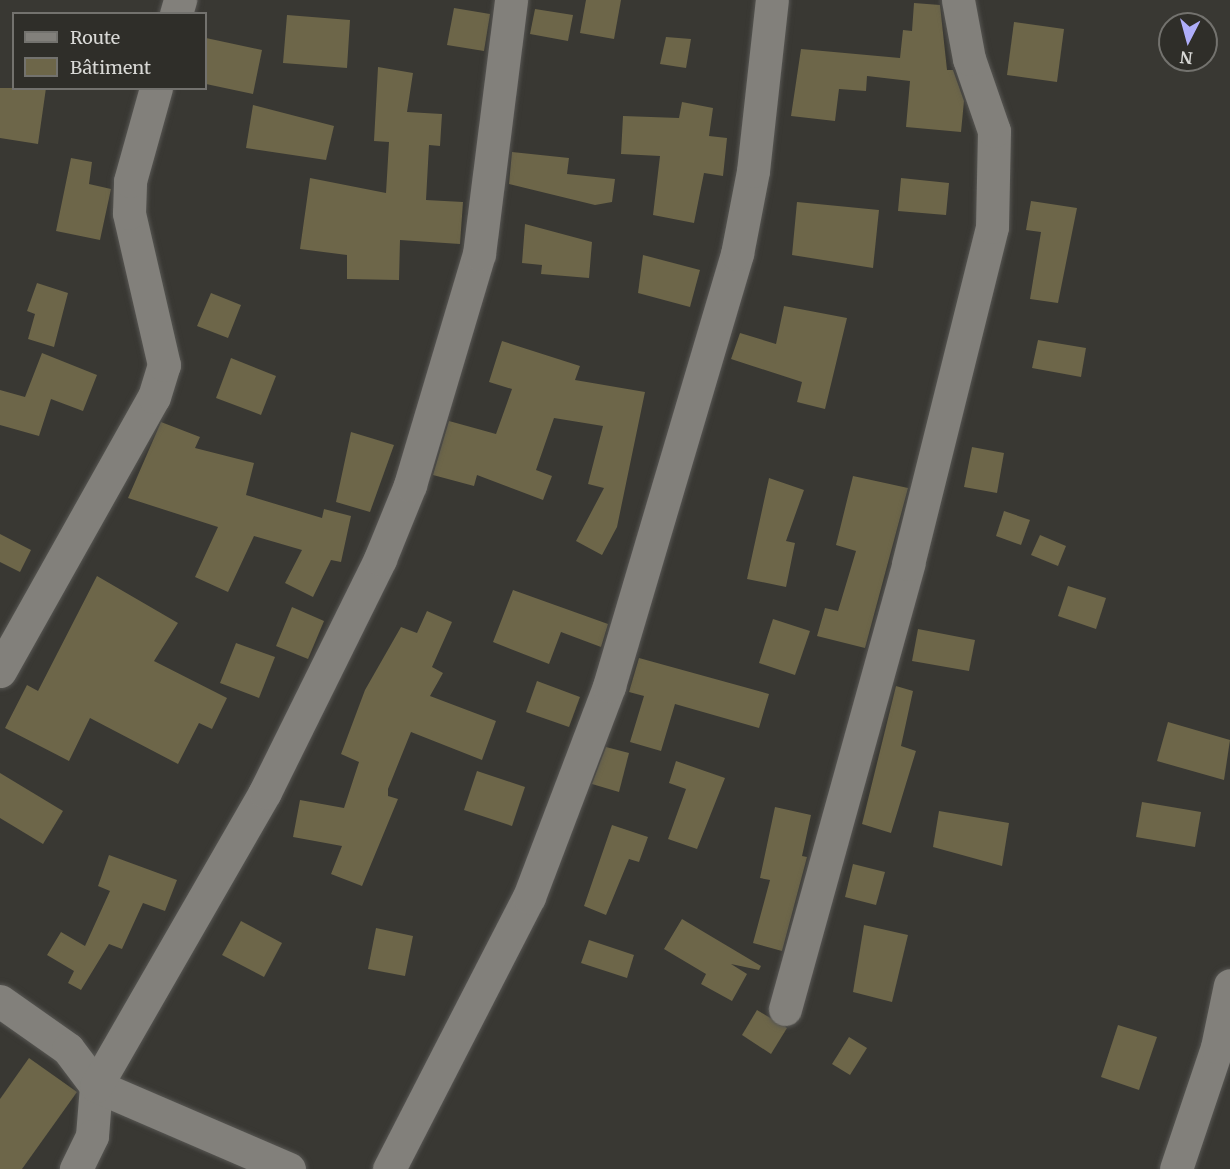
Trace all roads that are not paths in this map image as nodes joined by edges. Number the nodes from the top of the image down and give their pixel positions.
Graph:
1 (512, 0) edge
2 (772, 0) edge
3 (958, 0) edge
4 (155, 90) edge
5 (0, 670) edge
6 (1230, 985) edge
7 (0, 1001) edge
8 (785, 1009) dead end
9 (96, 1086) junction
10 (76, 1169) edge
11 (289, 1169) edge
12 (389, 1169) edge
13 (1176, 1169) edge

1 - 9 street
2 - 12 street
3 - 8 street
4 - 5 street
6 - 13 street
7 - 9 street
9 - 10 street
9 - 11 street

